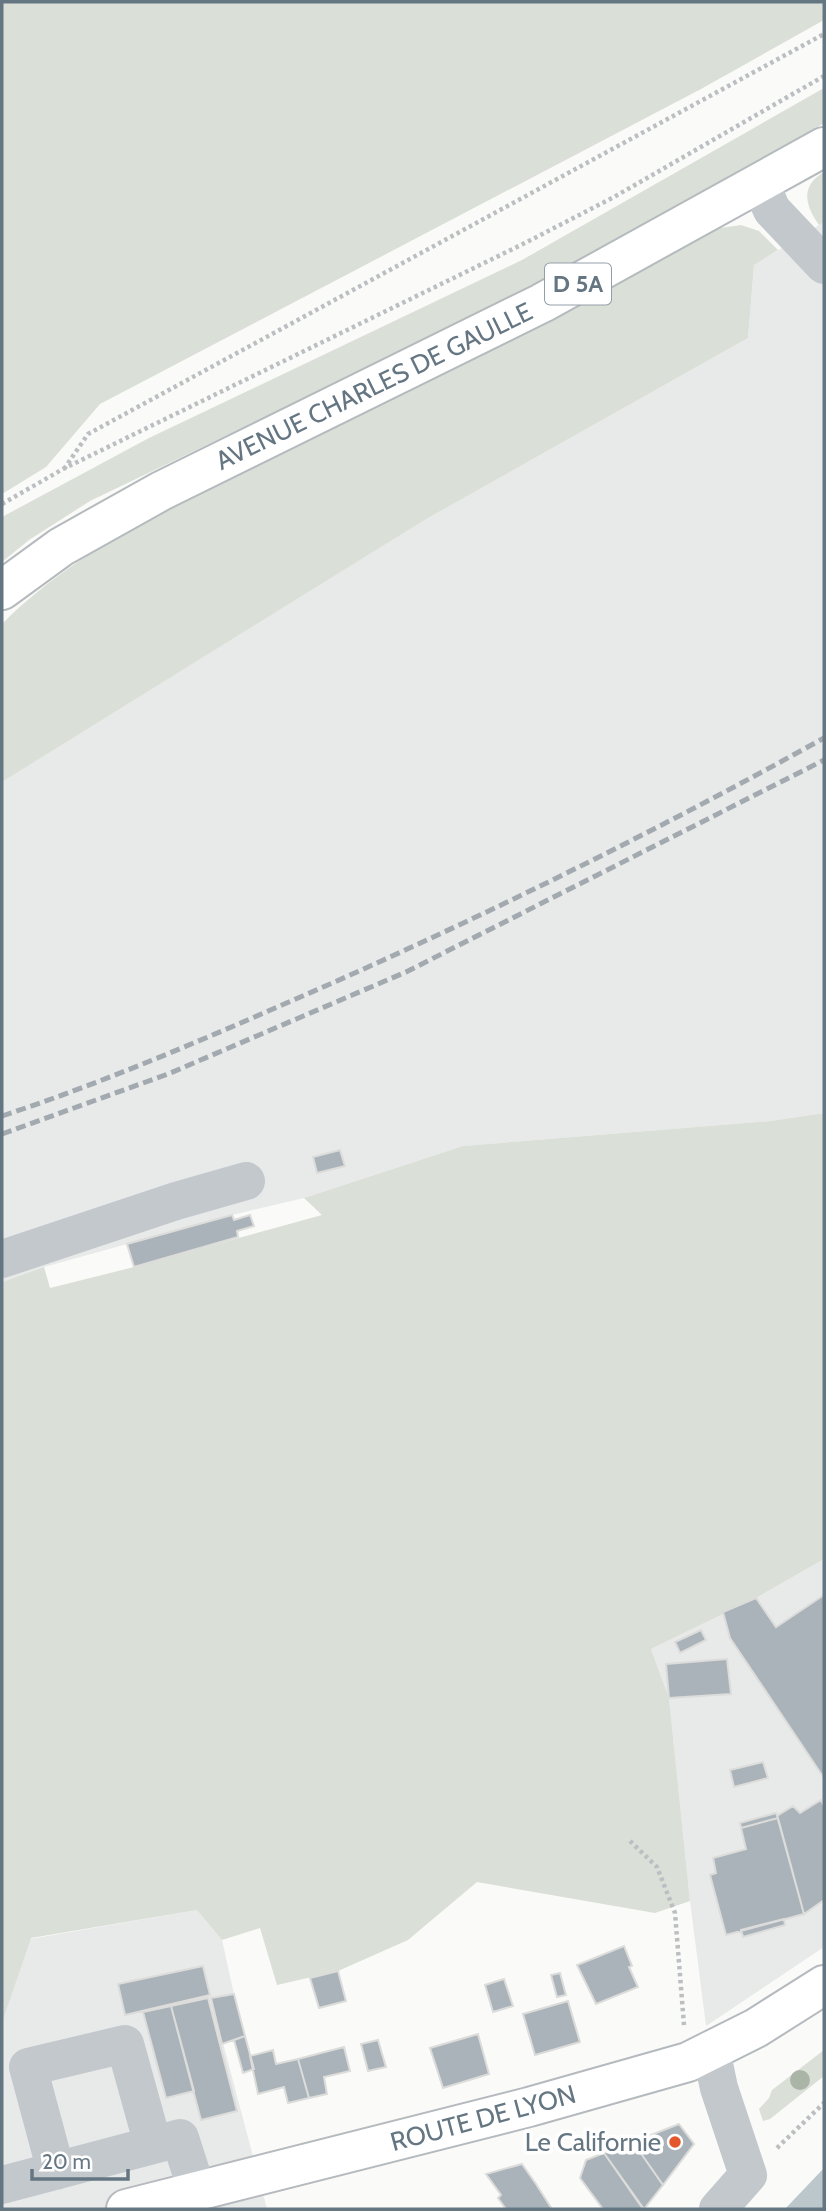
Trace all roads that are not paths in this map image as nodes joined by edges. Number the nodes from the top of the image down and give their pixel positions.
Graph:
1 (824, 147) edge
2 (760, 184) junction
3 (824, 265) edge
4 (2, 590) edge
5 (246, 1181) dead end
6 (2, 1259) edge
7 (824, 1985) edge
8 (699, 2056) junction
9 (153, 2145) junction
10 (56, 2171) junction
11 (2, 2185) edge
12 (197, 2191) junction
13 (126, 2209) edge
14 (718, 2209) edge

1 - 2 main road, AVENUE CHARLES DE GAULLE / D 5A
2 - 3 street
2 - 4 main road, AVENUE CHARLES DE GAULLE / D 5A
5 - 6 street
7 - 8 main road, ROUTE DE LYON
8 - 12 main road, ROUTE DE LYON
8 - 14 street
9 - 10 street
9 - 10 street
9 - 12 street
10 - 11 street
12 - 13 main road, ROUTE DE LYON

